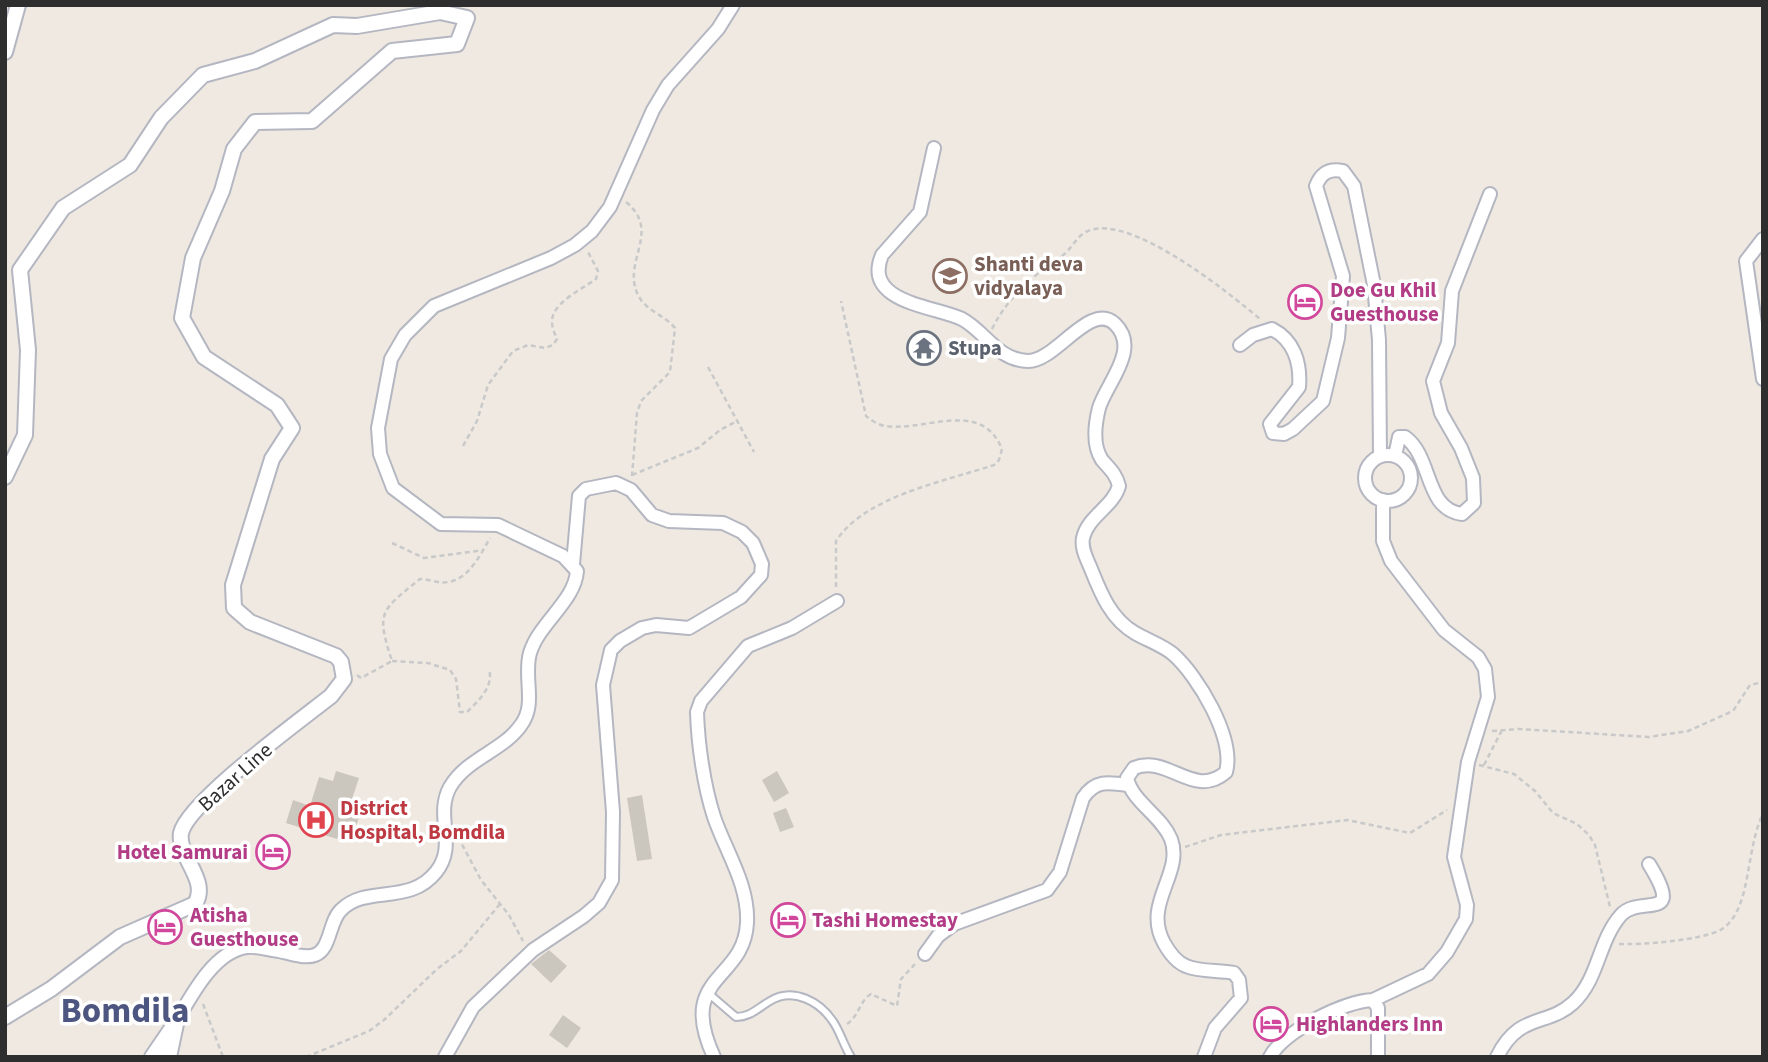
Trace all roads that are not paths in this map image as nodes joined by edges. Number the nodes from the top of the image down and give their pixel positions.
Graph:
1 (18, 5) edge
2 (733, 5) edge
3 (468, 12) edge
4 (5, 52) edge
5 (934, 148) dead end
6 (1490, 194) dead end
7 (1763, 239) edge
8 (1240, 345) dead end
9 (1763, 379) edge
10 (1380, 456) junction
11 (1395, 456) junction
12 (5, 477) edge
13 (1383, 500) junction
14 (573, 564) junction
15 (837, 601) road end
16 (1128, 785) junction
17 (1648, 864) dead end
18 (925, 954) road end
19 (706, 991) junction
20 (1373, 1000) junction
21 (5, 1017) edge
22 (176, 1022) junction
23 (152, 1057) edge
24 (170, 1057) edge
25 (445, 1057) edge
26 (714, 1057) edge
27 (851, 1057) edge
28 (1203, 1057) edge
29 (1270, 1057) edge
30 (1378, 1057) edge
31 (1497, 1057) edge

1 - 4 street
2 - 14 street
3 - 12 street
3 - 21 street, Bazar Line
5 - 16 street
6 - 11 street
7 - 9 street
8 - 10 street
10 - 11 street
10 - 13 street
11 - 13 street
13 - 20 street
14 - 22 street
14 - 25 street
15 - 19 street
16 - 18 street
16 - 28 street
17 - 31 street
19 - 26 street
19 - 27 lane
20 - 29 street
20 - 30 street
22 - 23 street
22 - 24 street

